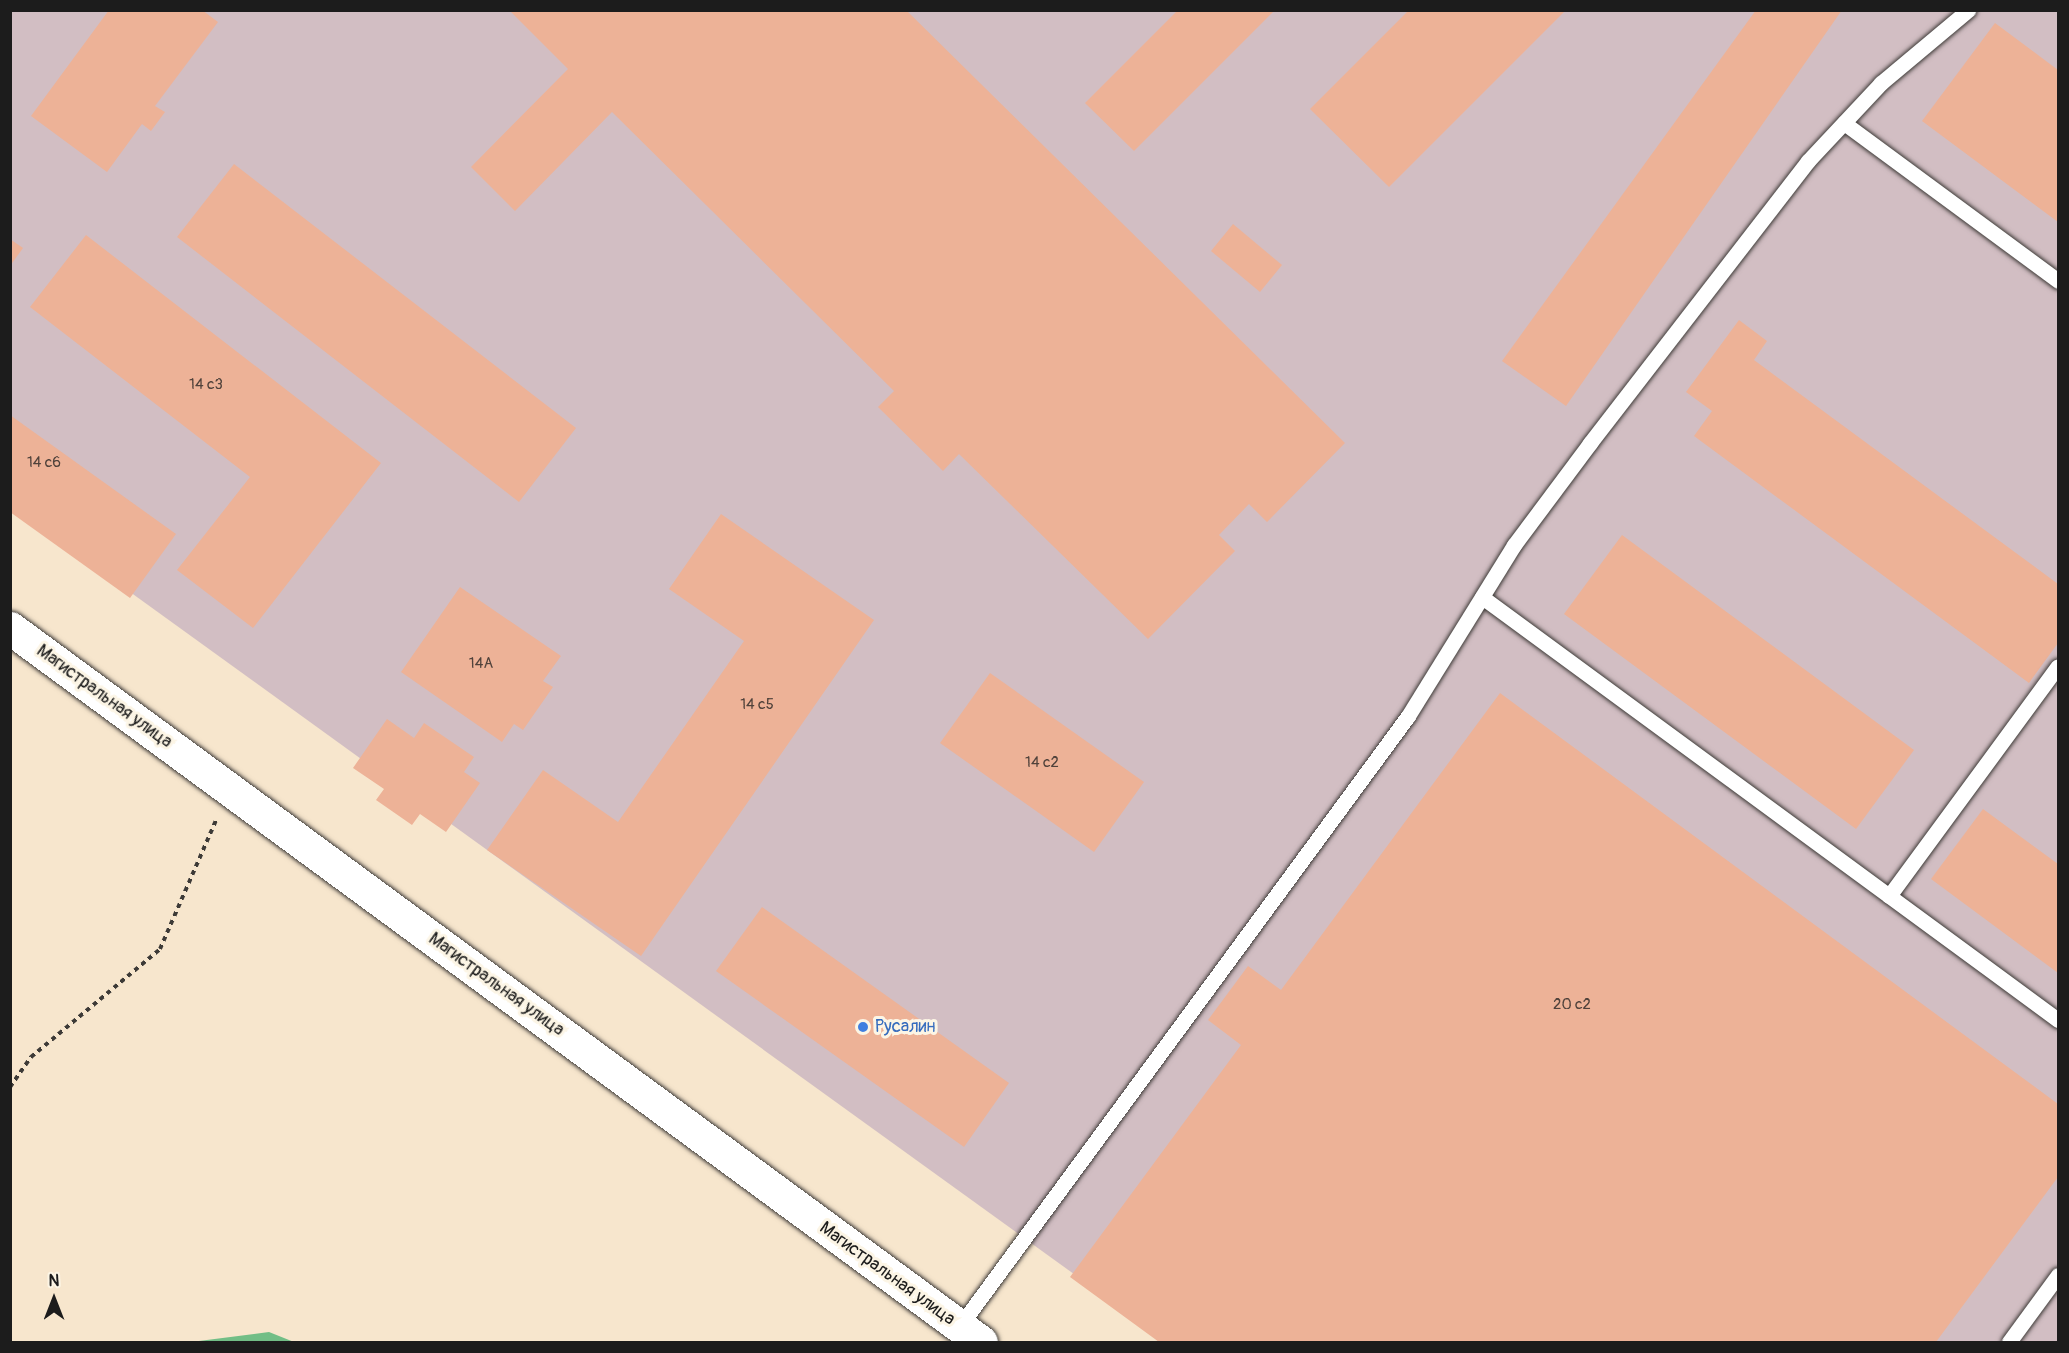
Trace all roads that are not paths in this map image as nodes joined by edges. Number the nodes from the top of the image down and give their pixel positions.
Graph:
1 (1968, 10) edge
2 (1844, 123) junction
3 (2058, 281) edge
4 (1482, 597) junction
5 (10, 628) edge
6 (2058, 666) edge
7 (1889, 896) junction
8 (2058, 1020) edge
9 (2058, 1275) edge
10 (970, 1335) edge
11 (2009, 1342) edge

1 - 2 lane
2 - 3 lane
2 - 4 lane
4 - 7 lane
4 - 10 lane
5 - 10 main road, Магистральная улица
6 - 7 lane
7 - 8 lane
9 - 11 lane

